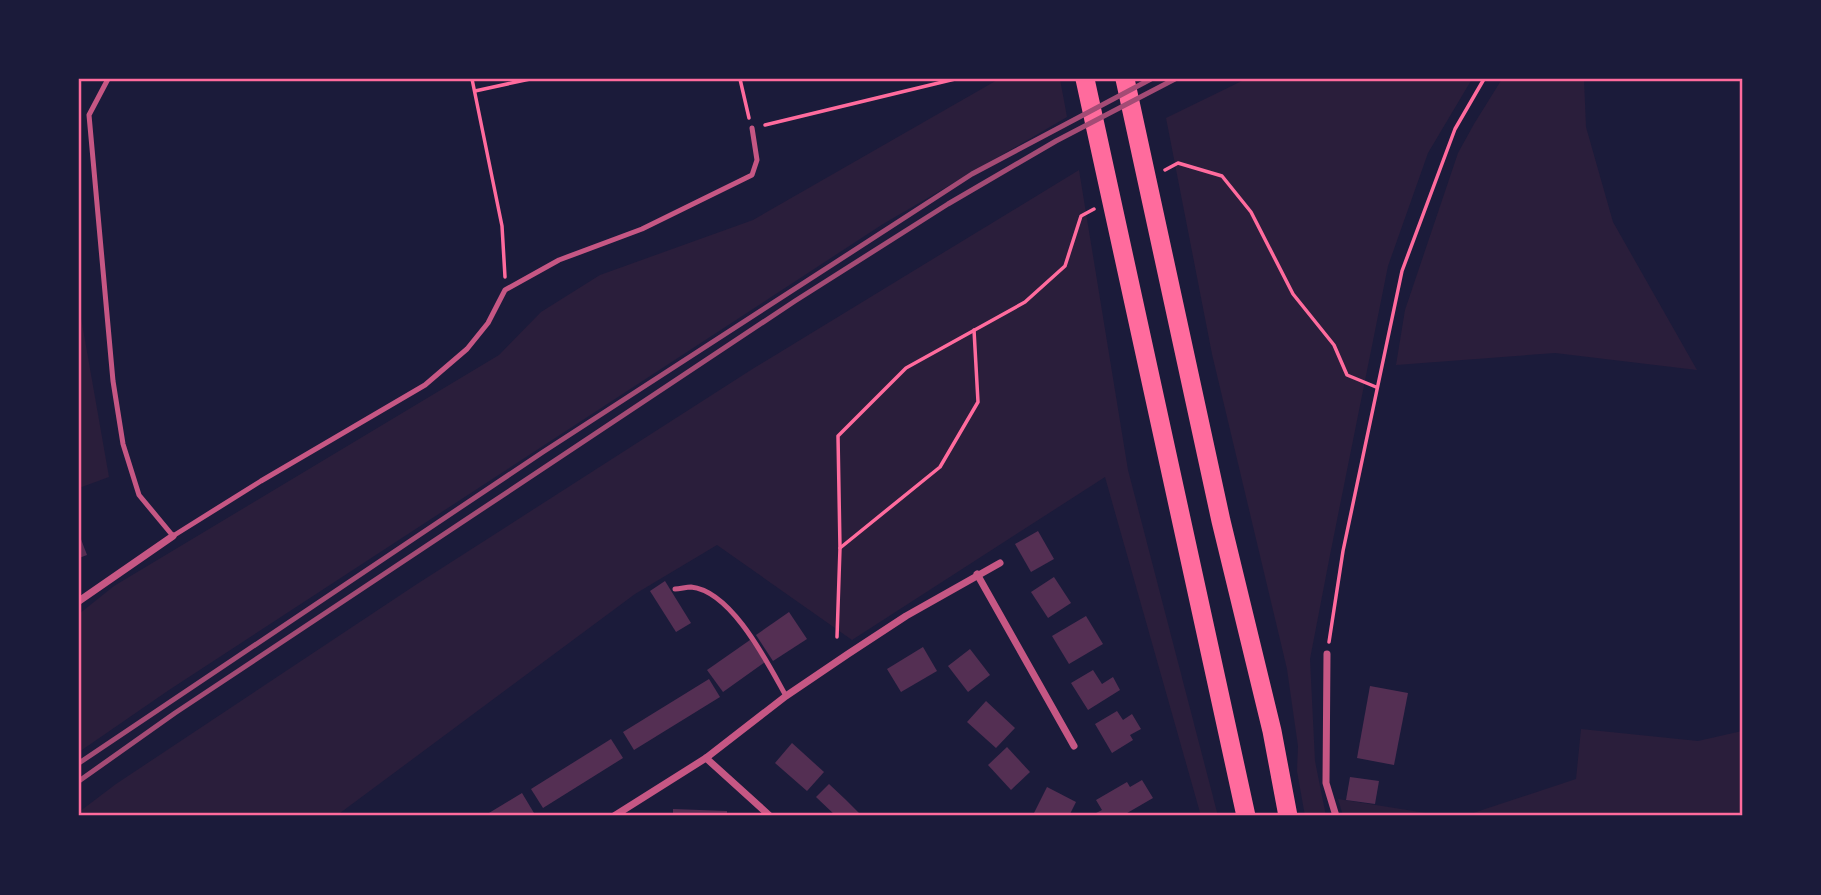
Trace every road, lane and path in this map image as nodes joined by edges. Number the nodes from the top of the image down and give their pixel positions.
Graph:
1 (108, 79) edge
2 (472, 79) edge
3 (530, 79) edge
4 (740, 79) edge
5 (955, 79) edge
6 (1084, 79) edge
7 (1125, 79) edge
8 (1484, 79) edge
9 (475, 91) junction
10 (752, 128) junction
11 (1152, 185) junction
12 (1110, 208) junction
13 (505, 290) junction
14 (974, 330) junction
15 (1376, 387) junction
16 (173, 536) junction
17 (840, 548) junction
18 (1000, 563) dead end
19 (977, 574) junction
20 (675, 589) dead end
21 (79, 601) edge
22 (836, 637) dead end
23 (1327, 654) joint
24 (786, 696) junction
25 (1074, 746) dead end
26 (706, 758) junction
27 (614, 816) edge
28 (770, 816) edge
29 (1247, 816) edge
30 (1288, 816) edge
31 (1336, 816) edge

1 - 16 lane
2 - 9 path
3 - 9 path
4 - 10 path
5 - 10 path
6 - 12 highway
7 - 11 highway
8 - 15 path
9 - 13 path
10 - 13 lane
11 - 15 path
11 - 30 highway
12 - 14 path
12 - 29 highway
13 - 16 lane
14 - 17 path
14 - 17 path
15 - 23 path
16 - 21 street
17 - 22 path
18 - 19 street
19 - 24 street
19 - 25 street
20 - 24 lane
23 - 31 street
24 - 26 street
26 - 27 street
26 - 28 street

